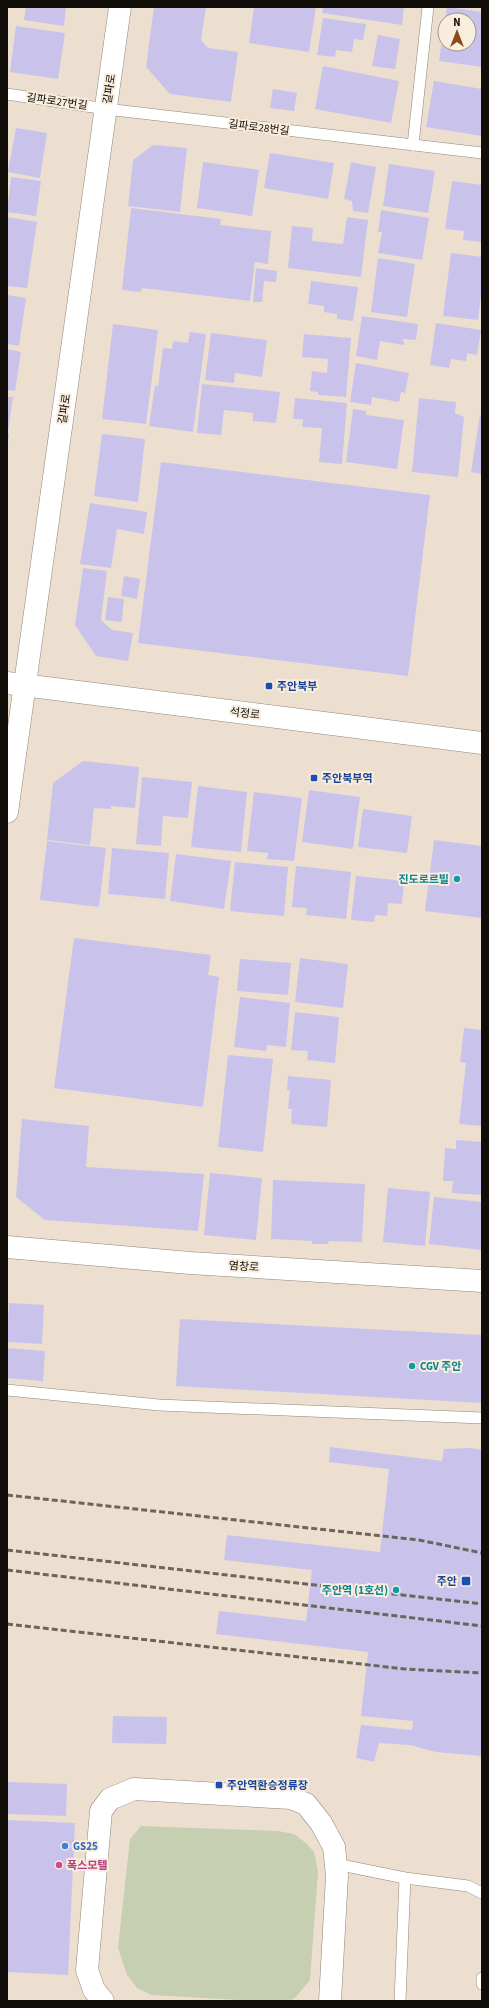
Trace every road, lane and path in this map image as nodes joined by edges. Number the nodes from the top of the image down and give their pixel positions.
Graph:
1 (120, 7) edge
2 (428, 7) edge
3 (7, 94) edge
4 (106, 109) junction
5 (413, 145) junction
6 (482, 153) edge
7 (16, 684) edge
8 (482, 743) edge
9 (7, 812) edge
10 (7, 1247) edge
11 (482, 1281) edge
12 (7, 1390) edge
13 (482, 1418) edge
14 (336, 1864) junction
15 (405, 1878) junction
16 (482, 1893) edge
17 (482, 1978) edge
18 (482, 1984) edge
19 (103, 2001) edge
20 (330, 2001) edge
21 (400, 2001) edge

1 - 4 street, 길파로
2 - 5 lane
3 - 4 lane, 길파로27번길
4 - 5 lane, 길파로28번길
4 - 7 street, 길파로
5 - 6 lane, 길파로28번길
7 - 8 street, 석정로
7 - 9 street, 길파로
10 - 11 street, 염창로
12 - 13 lane
14 - 15 lane
14 - 19 street
14 - 20 street
15 - 16 lane
15 - 21 lane
17 - 18 lane

